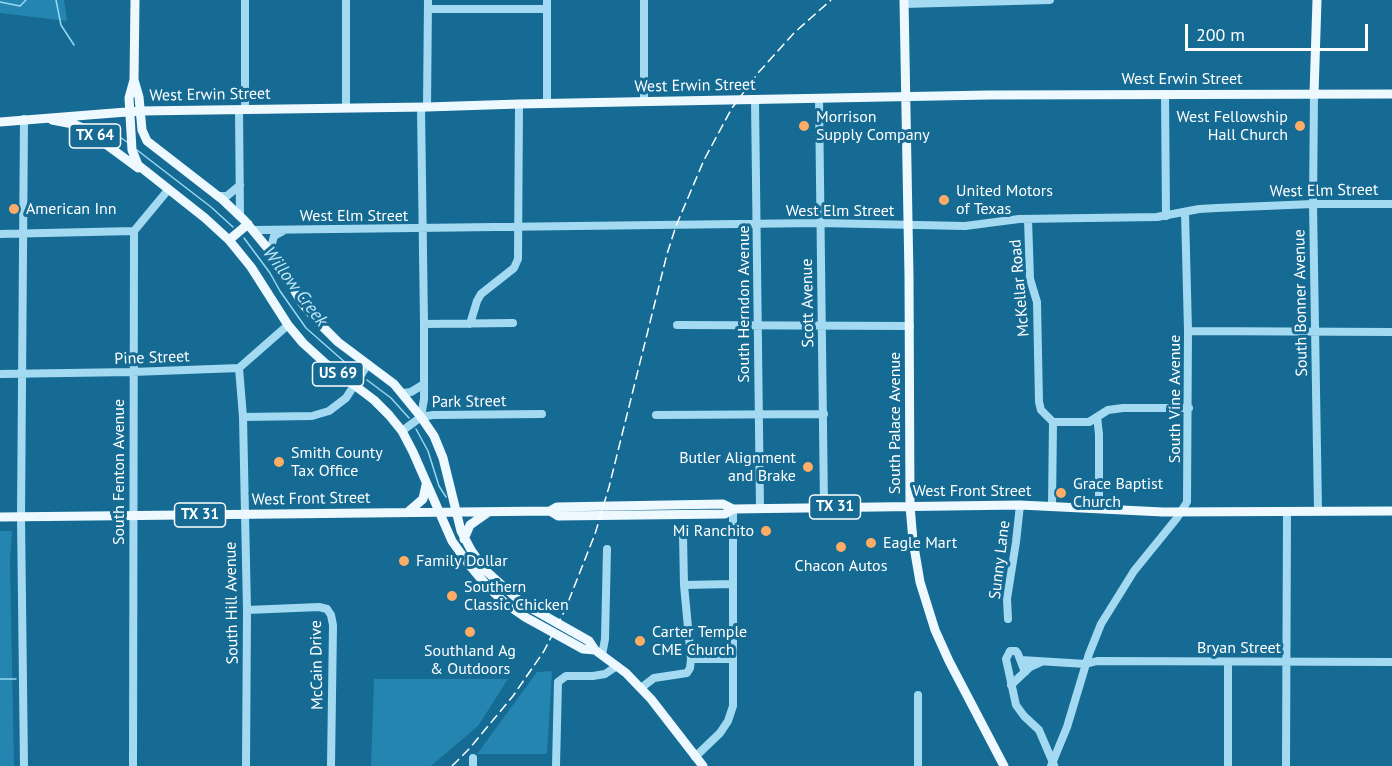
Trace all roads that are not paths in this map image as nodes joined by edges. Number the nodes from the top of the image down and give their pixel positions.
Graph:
1 (135, 0) edge
2 (245, 0) edge
3 (346, 0) edge
4 (428, 0) edge
5 (547, 0) edge
6 (644, 0) edge
7 (1050, 0) edge
8 (1317, 0) edge
9 (904, 2) edge
10 (428, 9) junction
11 (547, 9) junction
12 (1165, 94) junction
13 (1314, 94) junction
14 (1392, 94) edge
15 (906, 97) junction
16 (819, 98) junction
17 (755, 100) junction
18 (644, 102) junction
19 (519, 104) junction
20 (547, 104) junction
21 (424, 107) junction
22 (346, 108) junction
23 (169, 110) junction
24 (242, 110) junction
25 (135, 111) junction
26 (41, 118) junction
27 (24, 119) junction
28 (0, 122) edge
29 (143, 134) junction
30 (141, 170) junction
31 (240, 185) junction
32 (168, 190) junction
33 (218, 196) junction
34 (1313, 204) junction
35 (1392, 204) edge
36 (1185, 212) junction
37 (240, 216) junction
38 (1166, 216) junction
39 (1028, 219) junction
40 (819, 223) junction
41 (756, 225) junction
42 (908, 226) junction
43 (250, 227) junction
44 (519, 228) junction
45 (422, 229) junction
46 (286, 230) junction
47 (134, 231) junction
48 (24, 233) junction
49 (0, 234) edge
50 (229, 240) junction
51 (270, 250) junction
52 (513, 323) dead end
53 (424, 324) junction
54 (470, 324) junction
55 (288, 325) junction
56 (676, 325) dead end
57 (757, 326) junction
58 (821, 326) junction
59 (910, 326) junction
60 (1188, 331) junction
61 (1315, 332) junction
62 (1392, 332) edge
63 (368, 364) junction
64 (239, 368) junction
65 (132, 372) junction
66 (22, 373) junction
67 (0, 374) edge
68 (424, 384) junction
69 (355, 386) junction
70 (403, 393) junction
71 (1189, 408) junction
72 (758, 413) junction
73 (542, 414) dead end
74 (824, 414) junction
75 (656, 415) dead end
76 (243, 417) junction
77 (422, 417) junction
78 (1096, 417) junction
79 (1053, 422) junction
80 (402, 431) junction
81 (426, 482) junction
82 (1020, 505) junction
83 (1052, 505) junction
84 (910, 506) junction
85 (824, 507) junction
86 (1099, 508) junction
87 (733, 509) junction
88 (760, 509) junction
89 (1182, 511) junction
90 (1318, 511) junction
91 (1392, 511) edge
92 (408, 512) junction
93 (438, 512) junction
94 (456, 512) junction
95 (488, 512) junction
96 (1287, 512) junction
97 (244, 515) junction
98 (133, 516) junction
99 (0, 517) edge
100 (21, 517) junction
101 (683, 535) dead end
102 (465, 539) junction
103 (607, 549) dead end
104 (732, 584) junction
105 (684, 585) junction
106 (247, 610) junction
107 (1008, 619) dead end
108 (598, 653) junction
109 (691, 659) junction
110 (733, 659) junction
111 (1021, 660) junction
112 (1045, 661) junction
113 (1287, 661) junction
114 (1228, 662) junction
115 (1392, 662) edge
116 (1086, 664) junction
117 (617, 666) junction
118 (1025, 672) junction
119 (1011, 685) junction
120 (641, 688) junction
121 (918, 694) dead end
122 (695, 757) junction
123 (1053, 765) edge
124 (24, 766) edge
125 (133, 766) edge
126 (246, 766) edge
127 (331, 766) edge
128 (556, 766) edge
129 (703, 766) edge
130 (918, 766) edge
131 (1004, 766) edge
132 (1228, 766) edge
133 (1286, 766) edge

1 - 25 main road
2 - 24 street
3 - 22 street
4 - 10 street
5 - 11 street
6 - 18 street
7 - 9 street
8 - 13 main road
9 - 15 main road, South Palace Avenue
10 - 11 street
10 - 21 street
11 - 20 street
12 - 13 main road, West Erwin Street
12 - 15 main road, West Erwin Street
12 - 38 street
13 - 14 main road, West Erwin Street
13 - 34 street, South Bonner Avenue
15 - 16 main road, West Erwin Street
15 - 42 main road, South Palace Avenue
16 - 17 main road, West Erwin Street
16 - 40 street, Scott Avenue
17 - 18 main road, West Erwin Street
17 - 41 street, South Herndon Avenue
18 - 20 main road, West Erwin Street
19 - 20 main road, West Erwin Street
19 - 21 main road, West Erwin Street
19 - 44 street
21 - 22 main road, West Erwin Street
21 - 45 street
22 - 24 main road, West Erwin Street
23 - 24 main road, West Erwin Street
23 - 25 main road, West Erwin Street
23 - 29 main road
24 - 31 street
25 - 26 main road, West Erwin Street / TX 64
25 - 29 main road
25 - 30 main road
26 - 27 main road, West Erwin Street / TX 64
26 - 30 main road, TX 64
27 - 28 main road, West Erwin Street / TX 64
27 - 48 street
29 - 33 main road, US 69
30 - 32 main road, US 69
31 - 33 street
31 - 37 street
32 - 47 street
32 - 50 main road, US 69
33 - 37 main road, US 69
34 - 35 street, West Elm Street
34 - 36 street, West Elm Street
34 - 61 street, South Bonner Avenue
36 - 38 street, West Elm Street
36 - 60 street, South Vine Avenue
37 - 43 main road, US 69
38 - 39 street, West Elm Street
39 - 42 street, West Elm Street
39 - 79 street, McKellar Road
40 - 41 street, West Elm Street
40 - 42 street, West Elm Street
40 - 58 street, Scott Avenue
41 - 44 street, West Elm Street
41 - 57 street, South Herndon Avenue
42 - 59 main road, South Palace Avenue
43 - 46 street, West Elm Street
43 - 50 main road
43 - 51 main road, US 69
44 - 45 street, West Elm Street
44 - 54 street
45 - 46 street, West Elm Street
45 - 53 street
46 - 51 street, West Elm Street
47 - 48 street
47 - 65 street, South Fenton Avenue
48 - 49 street
48 - 66 street
50 - 55 main road, US 69
51 - 63 main road, US 69
52 - 54 street
53 - 54 street
53 - 68 street
55 - 64 street
55 - 69 main road, US 69
56 - 57 street
57 - 58 street
57 - 72 street, South Herndon Avenue
58 - 59 street
58 - 74 street, Scott Avenue
59 - 84 main road, South Palace Avenue
60 - 61 street
60 - 71 street, South Vine Avenue
61 - 62 street
61 - 90 street, South Bonner Avenue
63 - 69 street
63 - 70 main road, US 69
64 - 65 street, Pine Street
64 - 76 street, South Hill Avenue
65 - 66 street, Pine Street
65 - 98 street, South Fenton Avenue
66 - 67 street, Pine Street
66 - 100 street
68 - 70 street
68 - 77 street
69 - 76 street
69 - 80 main road, US 69
70 - 77 main road, US 69
71 - 78 street
71 - 89 street, South Vine Avenue
72 - 74 street
72 - 75 street
72 - 88 street, South Herndon Avenue
73 - 77 street, Park Street
74 - 85 street, Scott Avenue
76 - 97 street, South Hill Avenue
77 - 80 street, Park Street
77 - 94 main road, US 69
78 - 79 street
78 - 86 street
79 - 83 street
80 - 81 main road, US 69
81 - 92 main road
81 - 93 main road, US 69
82 - 83 main road, West Front Street / TX 31
82 - 84 main road, West Front Street / TX 31
82 - 107 street, Sunny Lane
83 - 86 main road, West Front Street / TX 31
84 - 85 main road, West Front Street / TX 31
84 - 131 main road, South Palace Avenue
85 - 88 main road, West Front Street / TX 31
86 - 89 main road, West Front Street / TX 31
87 - 88 main road, West Front Street / TX 31
87 - 95 main road, West Front Street / TX 31
87 - 104 street
89 - 96 main road, West Front Street / TX 31
89 - 116 street, South Vine Avenue
90 - 91 main road, West Front Street / TX 31
90 - 96 main road, West Front Street / TX 31
92 - 93 main road, West Front Street / TX 31
92 - 97 main road, West Front Street / TX 31
93 - 94 main road, West Front Street / TX 31
93 - 108 main road, US 69
94 - 95 main road, West Front Street / TX 31
94 - 102 main road, US 69
95 - 102 main road
96 - 113 street
97 - 98 main road, West Front Street / TX 31
97 - 106 street, South Hill Avenue
98 - 100 main road, West Front Street / TX 31
98 - 125 street, South Fenton Avenue
99 - 100 main road, West Front Street / TX 31
100 - 124 street
101 - 105 street
102 - 108 main road, US 69
103 - 108 street
104 - 105 street
104 - 110 street
105 - 109 street
106 - 126 street, South Hill Avenue
106 - 127 street, McCain Drive
108 - 117 main road, US 69
109 - 110 street
109 - 120 street
110 - 122 street
111 - 112 street, Bryan Street
111 - 118 street
111 - 119 street, Bryan Street
112 - 116 street, Bryan Street
112 - 118 street
113 - 114 street, Bryan Street
113 - 115 street, Bryan Street
113 - 133 street
114 - 116 street, Bryan Street
114 - 132 street
116 - 123 street, South Vine Avenue
117 - 120 main road, US 69
117 - 128 street
118 - 119 street
119 - 123 street
120 - 122 main road, US 69
121 - 130 street
122 - 129 main road, US 69

